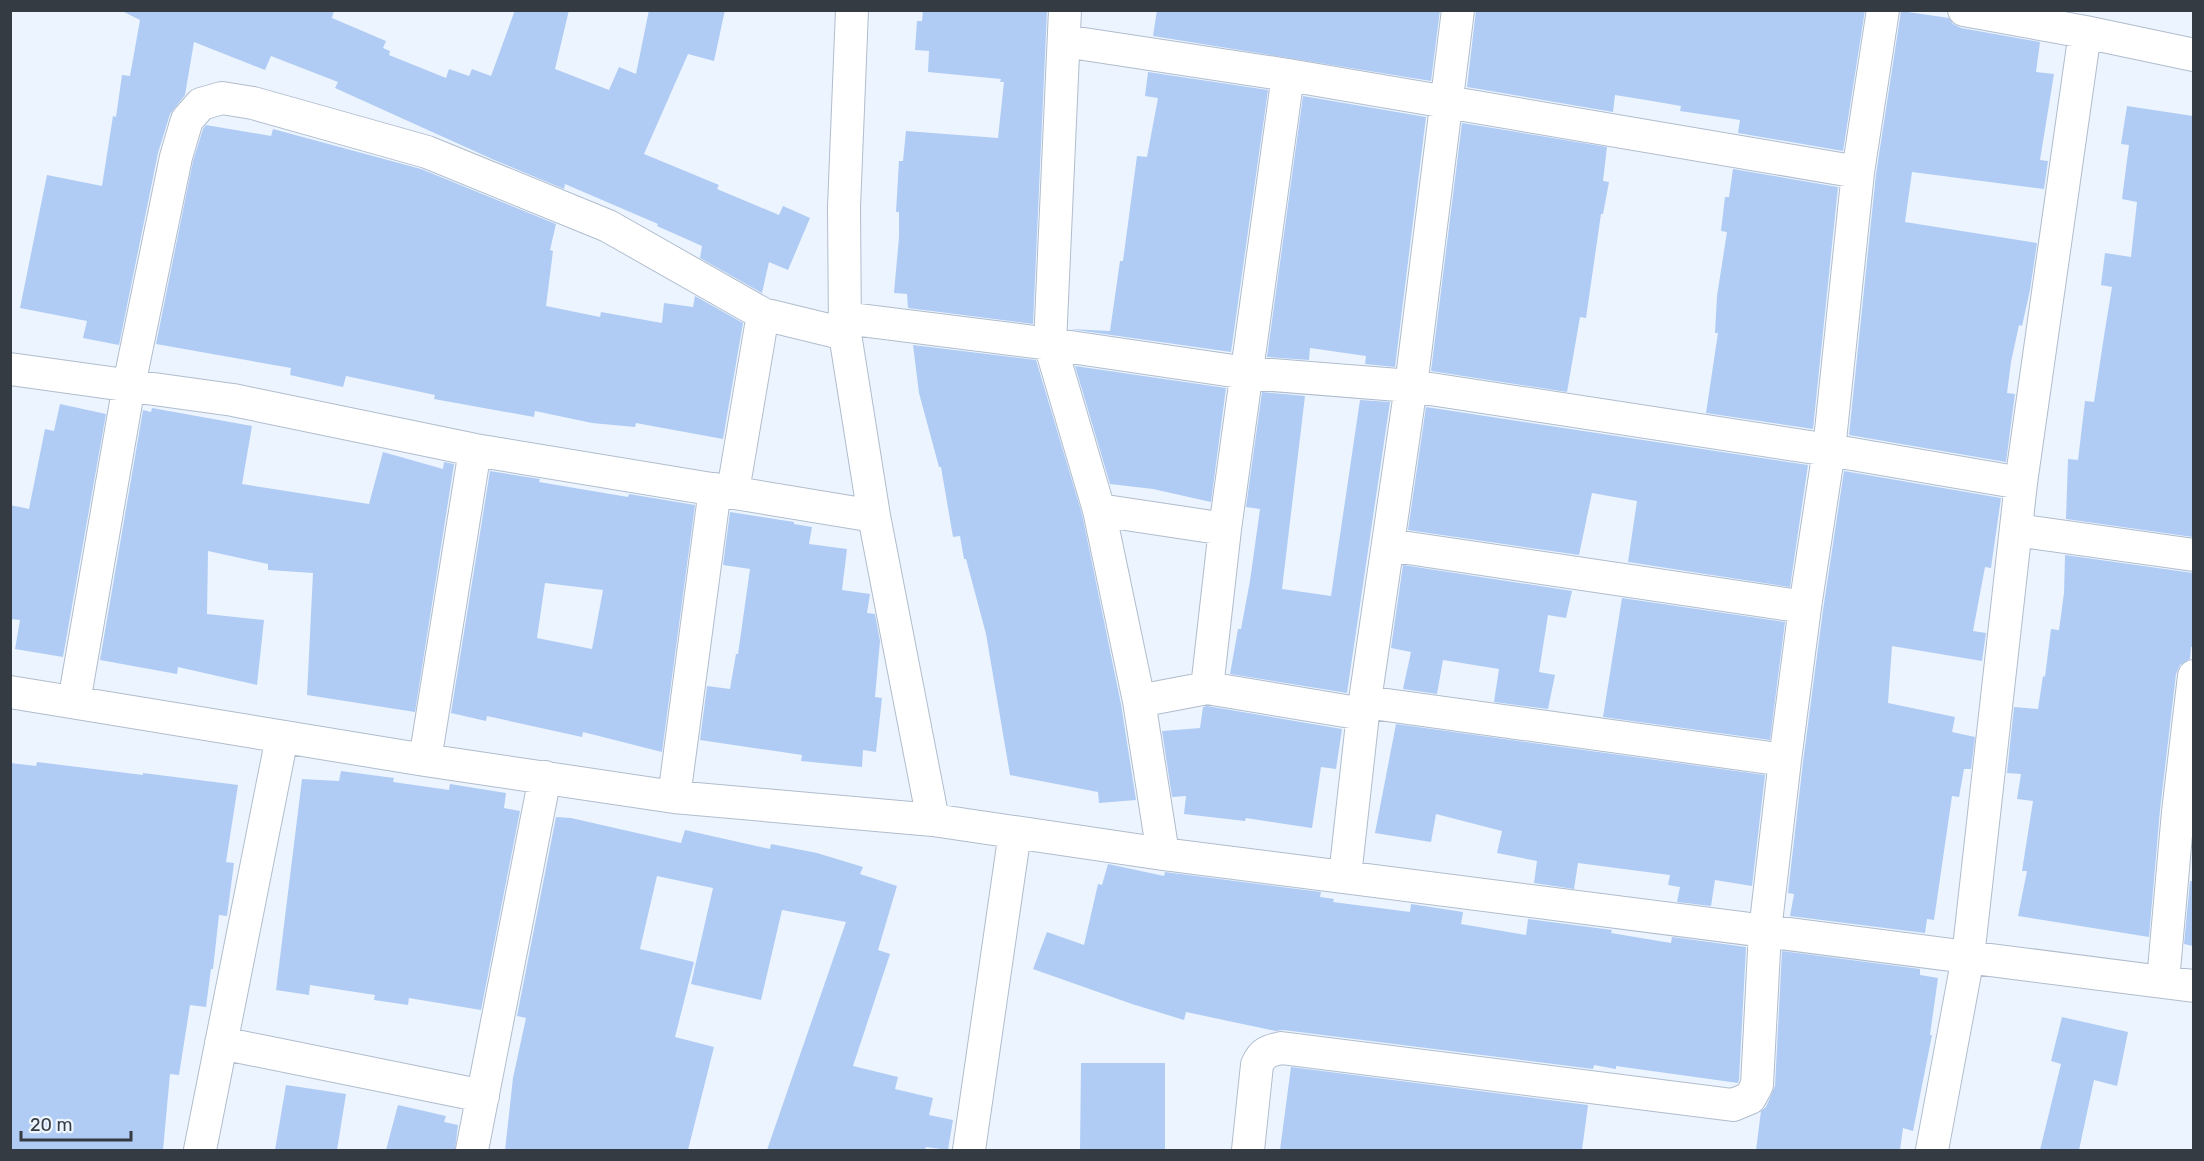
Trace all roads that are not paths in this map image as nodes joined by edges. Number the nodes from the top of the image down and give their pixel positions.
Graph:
1 (852, 10) edge
2 (1458, 10) edge
3 (1883, 10) edge
4 (1964, 10) edge
5 (1065, 26) edge
6 (2085, 32) junction
7 (2193, 56) edge
8 (1288, 75) junction
9 (1447, 102) junction
10 (1858, 172) junction
11 (763, 314) junction
12 (845, 326) junction
13 (1050, 344) junction
14 (10, 369) edge
15 (1247, 373) junction
16 (129, 385) junction
17 (1411, 386) junction
18 (475, 450) junction
19 (1829, 450) junction
20 (2021, 483) junction
21 (724, 490) junction
22 (1099, 510) junction
23 (874, 516) junction
24 (1225, 529) junction
25 (2016, 530) junction
26 (1388, 545) junction
27 (2193, 555) edge
28 (1805, 607) junction
29 (2193, 676) edge
30 (1207, 688) junction
31 (10, 692) edge
32 (1139, 701) junction
33 (74, 702) junction
34 (1364, 708) junction
35 (282, 737) junction
36 (425, 760) junction
37 (1785, 760) junction
38 (545, 777) junction
39 (674, 797) junction
40 (2186, 814) edge
41 (933, 820) junction
42 (1016, 832) junction
43 (1163, 854) junction
44 (1345, 876) junction
45 (1765, 931) junction
46 (1968, 957) junction
47 (2163, 981) junction
48 (2193, 986) edge
49 (221, 1043) junction
50 (483, 1096) junction
51 (200, 1150) edge
52 (472, 1150) edge
53 (969, 1150) edge
54 (1248, 1150) edge
55 (1932, 1150) edge

1 - 12 street
2 - 9 street
3 - 10 street
4 - 6 street
5 - 8 street
5 - 13 street
6 - 7 street
6 - 20 street
8 - 9 street
8 - 15 street
9 - 10 street
9 - 17 street
10 - 19 street
11 - 12 street
11 - 16 street
11 - 21 street
12 - 13 street
12 - 23 street
13 - 15 street
13 - 22 street
14 - 16 street
15 - 17 street
15 - 24 street
16 - 18 street
16 - 33 street
17 - 19 street
17 - 26 street
18 - 21 street
18 - 36 street
19 - 20 street
19 - 28 street
20 - 25 street
21 - 23 street
21 - 39 street
22 - 24 street
22 - 32 street
23 - 41 street
24 - 30 street
25 - 27 street
25 - 46 street
26 - 28 street
26 - 34 street
28 - 37 street
29 - 40 street
30 - 32 street
30 - 34 street
31 - 33 street
32 - 43 street
33 - 35 street
34 - 37 street
34 - 44 street
35 - 36 street
35 - 49 street
36 - 38 street
37 - 45 street
38 - 39 street
38 - 50 street
39 - 41 street
40 - 47 street
41 - 42 street
42 - 43 street
42 - 53 street
43 - 44 street
44 - 45 street
45 - 46 street
45 - 54 street
46 - 47 street
46 - 55 street
47 - 48 street
49 - 50 street
49 - 51 street
50 - 52 street

